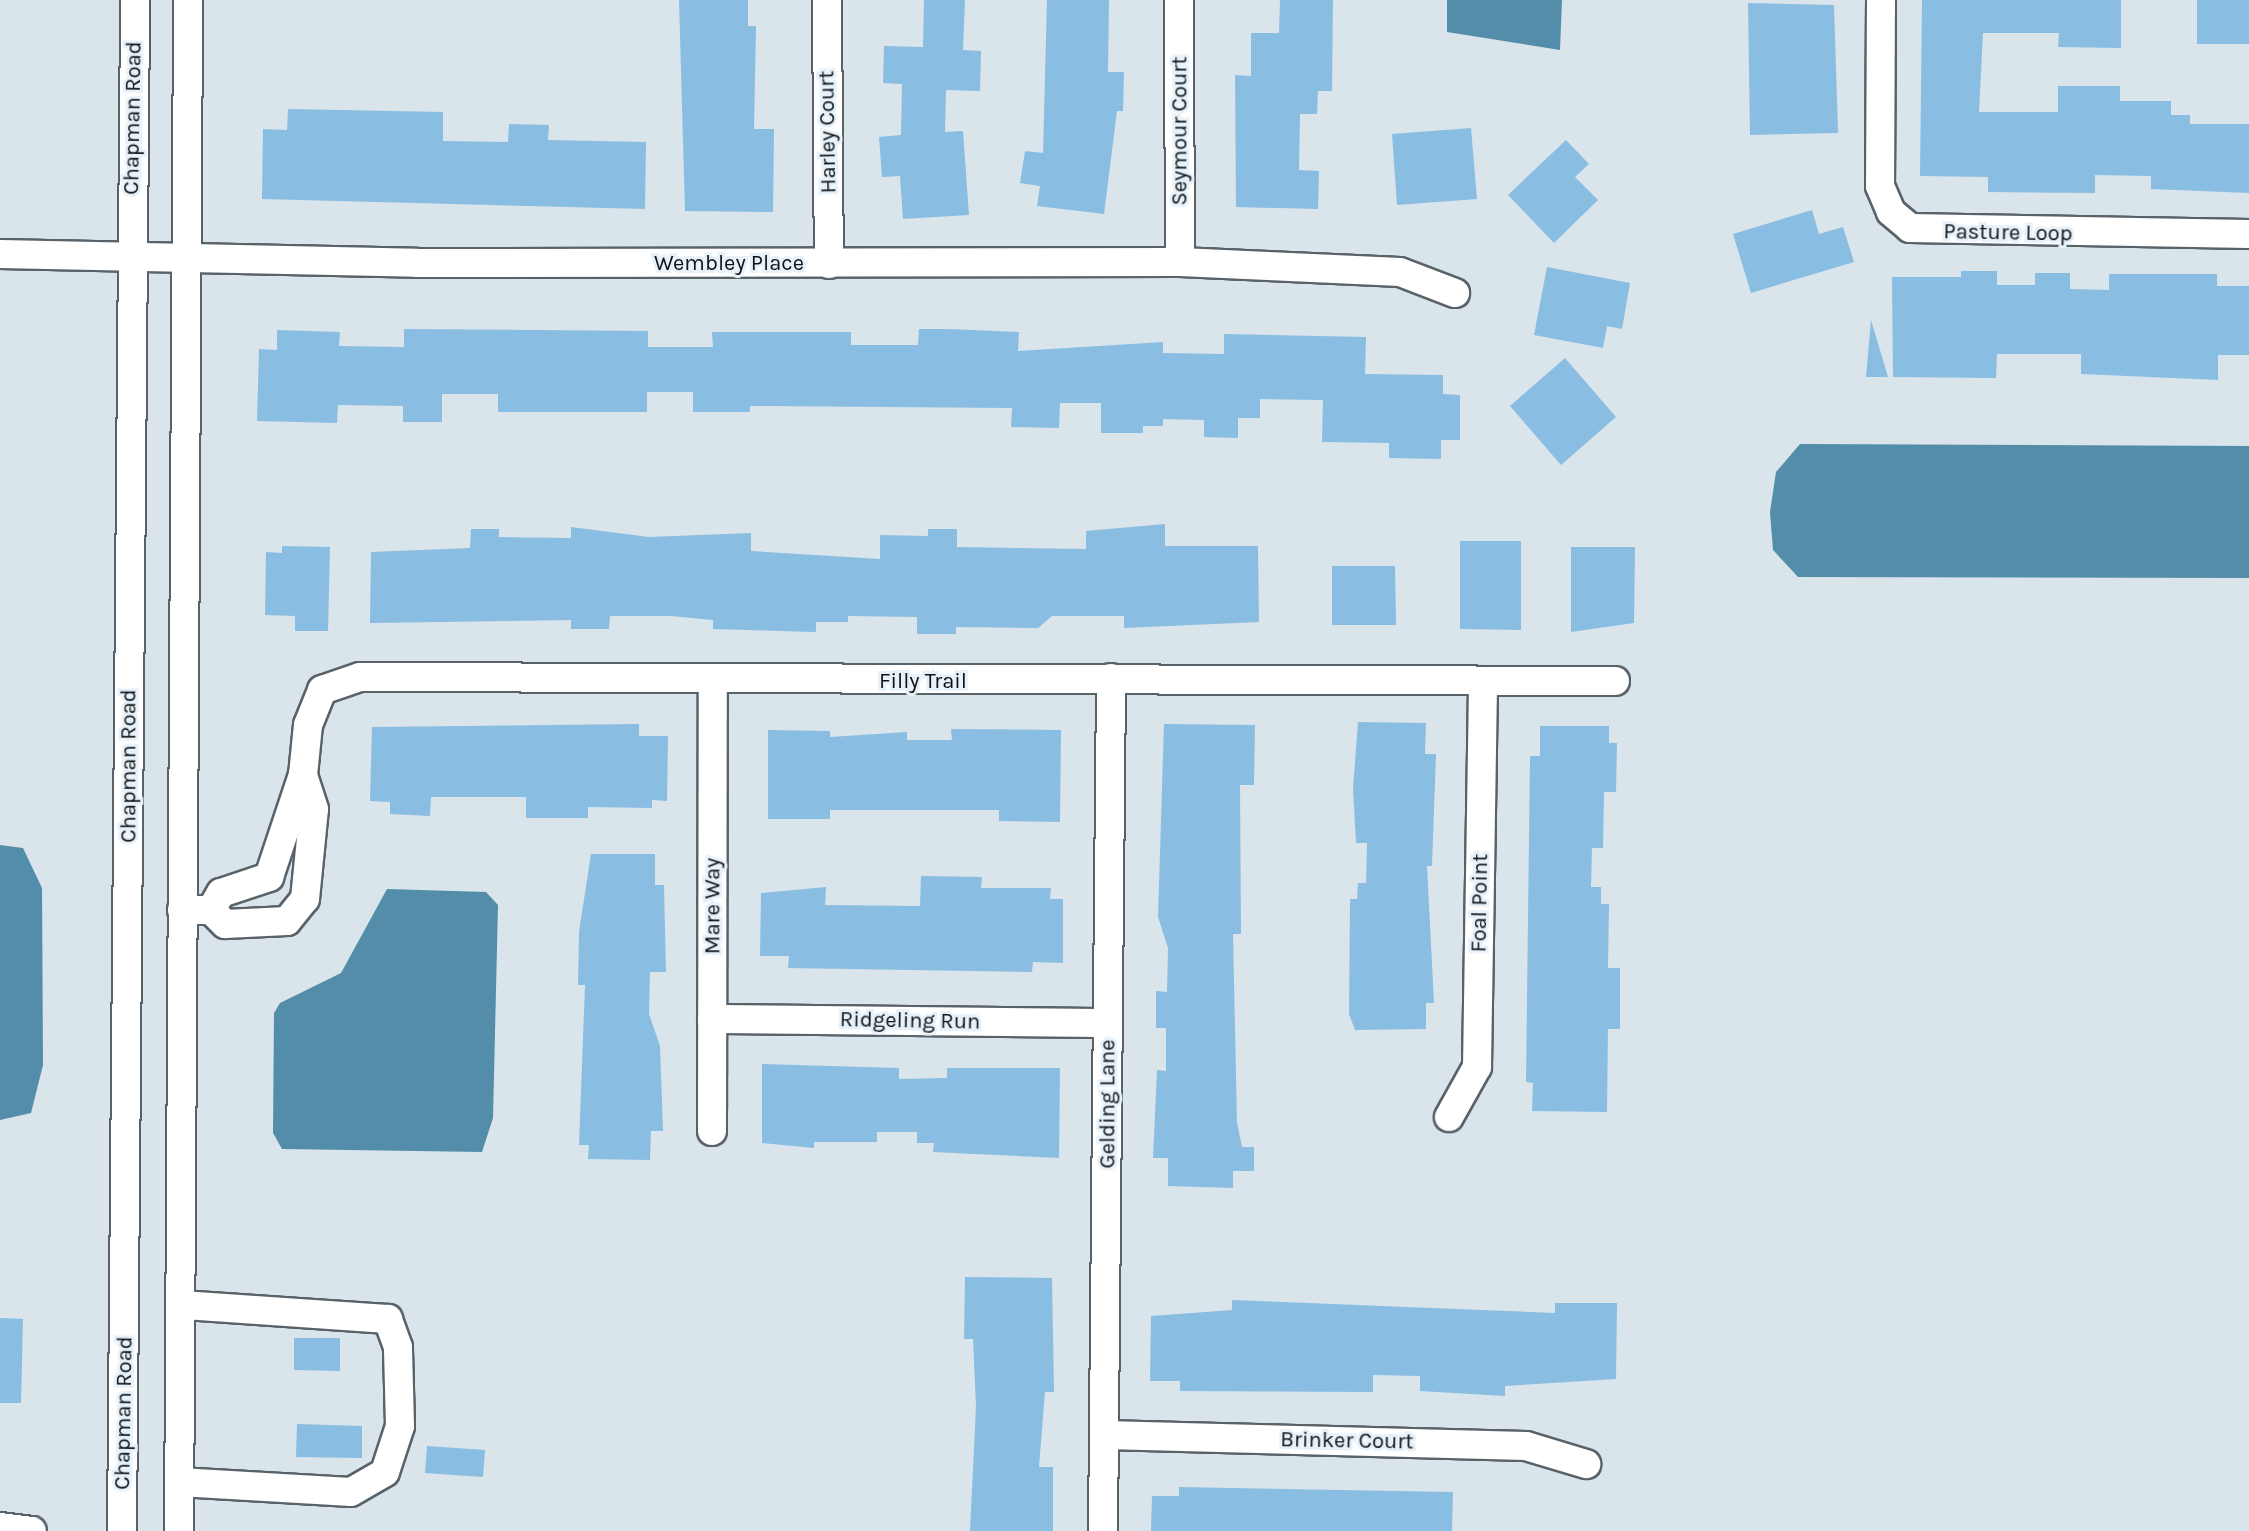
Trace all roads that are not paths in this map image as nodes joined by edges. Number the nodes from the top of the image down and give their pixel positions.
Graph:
1 (135, 0) edge
2 (188, 0) edge
3 (827, 0) edge
4 (1179, 0) edge
5 (1881, 0) edge
6 (2249, 234) edge
7 (0, 254) edge
8 (131, 254) junction
9 (186, 255) junction
10 (1180, 262) junction
11 (829, 264) junction
12 (1455, 293) dead end
13 (1111, 678) junction
14 (713, 681) junction
15 (1483, 681) junction
16 (1615, 681) dead end
17 (303, 775) junction
18 (269, 877) junction
19 (182, 910) junction
20 (211, 910) junction
21 (287, 921) junction
22 (712, 1019) junction
23 (1108, 1023) junction
24 (1449, 1117) dead end
25 (712, 1131) dead end
26 (180, 1305) junction
27 (1105, 1435) junction
28 (1586, 1464) dead end
29 (179, 1482) junction
30 (0, 1527) edge
31 (32, 1531) edge
32 (122, 1531) edge
33 (179, 1531) edge
34 (1103, 1531) edge

1 - 8 street, Chapman Road
2 - 9 street
3 - 11 street, Harley Court
4 - 10 street, Seymour Court
5 - 6 street, Pasture Loop
7 - 8 street, Wembley Place
8 - 9 street, Wembley Place
8 - 32 street, Chapman Road
9 - 11 street, Wembley Place
9 - 19 street
10 - 11 street, Wembley Place
10 - 12 street, Wembley Place
13 - 14 street, Filly Trail
13 - 15 street, Filly Trail
13 - 23 street, Gelding Lane
14 - 17 street, Filly Trail
14 - 22 street, Mare Way
15 - 16 street, Filly Trail
15 - 24 street, Foal Point
17 - 18 street
17 - 21 street
18 - 20 street
18 - 21 street
19 - 20 street
19 - 26 street
20 - 21 street
22 - 23 street, Ridgeling Run
22 - 25 street, Mare Way
23 - 27 street, Gelding Lane
26 - 29 street
26 - 29 street
27 - 28 street, Brinker Court
27 - 34 street, Gelding Lane
29 - 33 street
30 - 31 street

